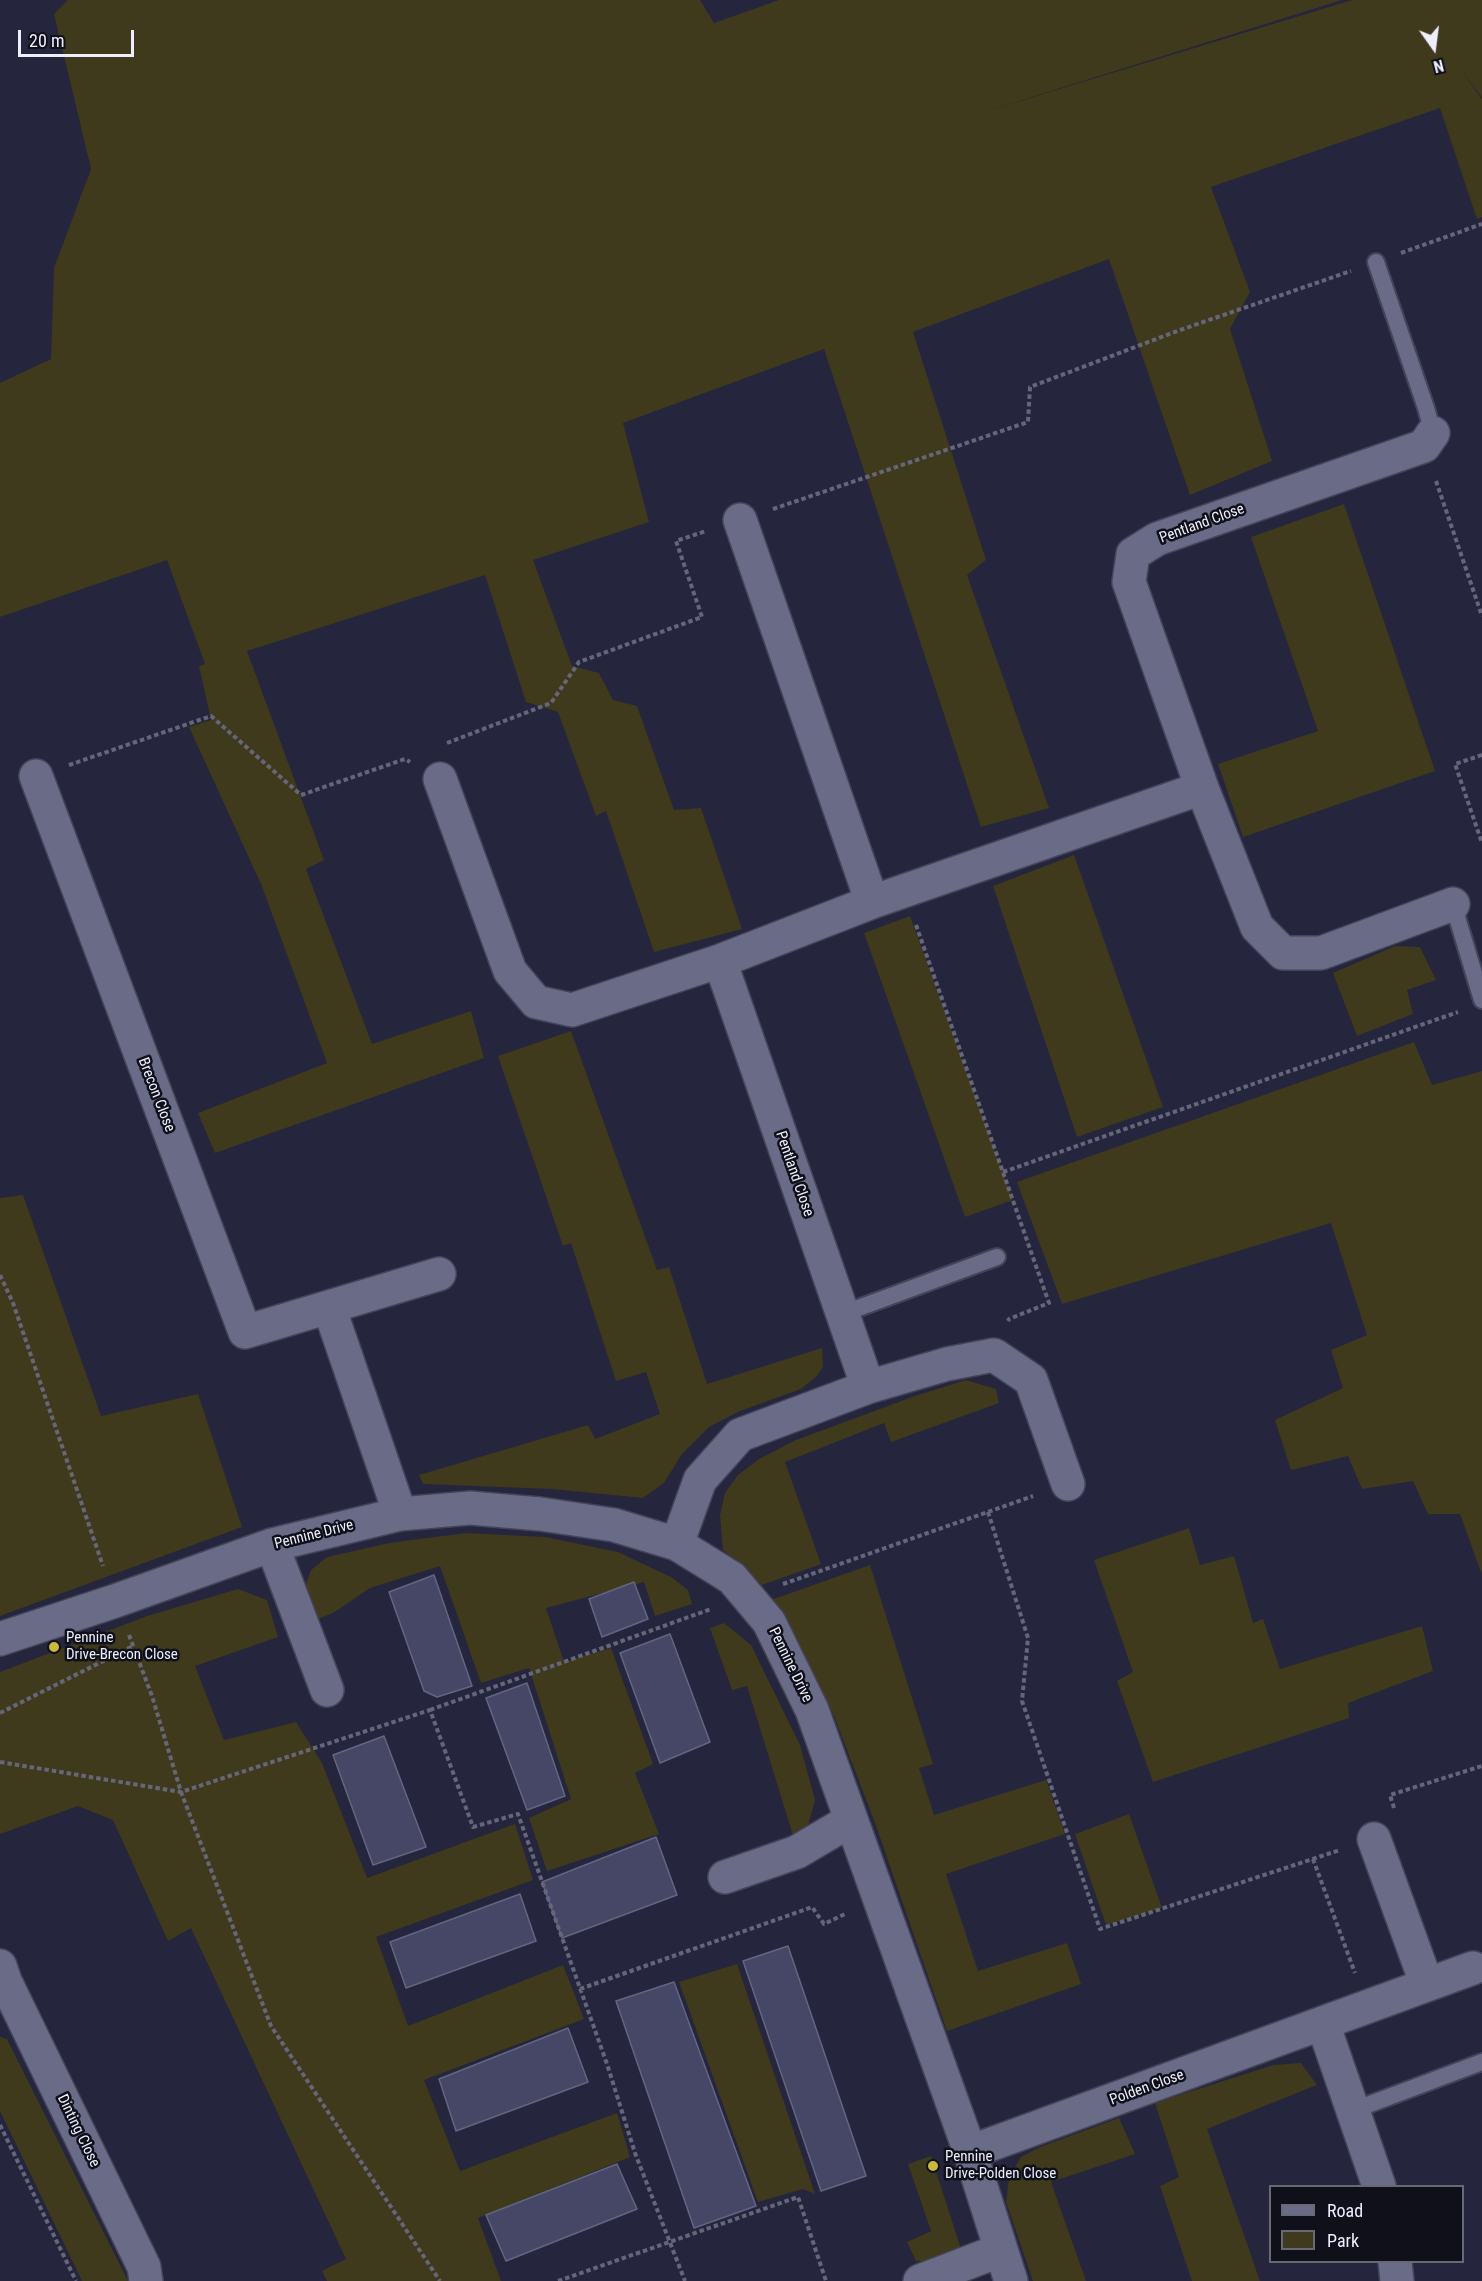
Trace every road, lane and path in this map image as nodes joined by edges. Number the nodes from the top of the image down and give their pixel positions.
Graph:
1 (1482, 224) edge
2 (1376, 262) junction
3 (1429, 439) junction
4 (740, 520) junction
5 (1482, 616) edge
6 (1482, 754) edge
7 (416, 755) dead end
8 (405, 759) junction
9 (438, 763) junction
10 (36, 776) joint
11 (1202, 788) junction
12 (1482, 843) edge
13 (904, 891) junction
14 (872, 902) junction
15 (1453, 904) joint
16 (720, 961) junction
17 (1482, 1000) edge
18 (1461, 1011) dead end
19 (1003, 1172) junction
20 (997, 1257) dead end
21 (439, 1274) dead end
22 (0, 1275) edge
23 (329, 1307) junction
24 (842, 1314) junction
25 (994, 1355) junction
26 (868, 1387) junction
27 (1068, 1484) joint
28 (987, 1512) junction
29 (400, 1514) junction
30 (677, 1544) junction
31 (272, 1545) junction
32 (747, 1596) junction
33 (115, 1601) junction
34 (0, 1639) edge
35 (133, 1646) junction
36 (327, 1690) dead end
37 (430, 1710) junction
38 (0, 1713) edge
39 (0, 1762) edge
40 (1482, 1766) edge
41 (181, 1792) junction
42 (851, 1820) junction
43 (1374, 1839) junction
44 (1313, 1859) junction
45 (725, 1877) dead end
46 (878, 1898) junction
47 (1473, 1968) dead end
48 (2, 1977) edge
49 (1427, 1985) junction
50 (580, 1989) junction
51 (1367, 2007) junction
52 (1323, 2024) junction
53 (1482, 2062) edge
54 (1354, 2110) junction
55 (0, 2125) edge
56 (970, 2152) junction
57 (1378, 2185) edge
58 (1001, 2250) junction
59 (1395, 2263) edge
60 (76, 2281) edge
61 (146, 2281) edge
62 (440, 2281) edge
63 (558, 2281) edge
64 (686, 2281) edge
65 (826, 2281) edge
66 (920, 2281) edge
67 (1011, 2281) edge
68 (1396, 2281) edge

1 - 2 path
2 - 3 lane
2 - 4 path
3 - 5 path
3 - 11 street, Pentland Close
4 - 9 path
4 - 14 street
6 - 12 path
7 - 8 path
8 - 9 path
8 - 10 path
9 - 16 street
10 - 23 street, Brecon Close
11 - 13 street
11 - 15 street, Pentland Close
13 - 14 street
13 - 19 path
14 - 16 street
15 - 17 lane
16 - 24 street, Pentland Close
18 - 19 path
19 - 25 path
20 - 24 lane
21 - 23 street, Brecon Close
22 - 33 path
23 - 29 street
24 - 26 street, Pentland Close
25 - 26 street
25 - 27 street
26 - 30 street
27 - 28 path
28 - 32 path
28 - 44 path
29 - 30 street, Pennine Drive
29 - 31 street, Pennine Drive
30 - 32 street, Pennine Drive
31 - 33 street, Pennine Drive
31 - 36 street
32 - 37 path
32 - 42 street, Pennine Drive
33 - 34 street, Pennine Drive
33 - 35 path
35 - 38 path
35 - 41 path
37 - 41 path
37 - 50 path
39 - 41 path
40 - 43 path
41 - 62 path
42 - 45 street
42 - 46 street, Pennine Drive
43 - 44 path
43 - 49 street
44 - 51 path
46 - 50 path
46 - 56 street, Pennine Drive
47 - 49 street, Polden Close
48 - 61 street, Dinting Close
49 - 51 street, Polden Close
50 - 64 path
51 - 52 street, Polden Close
52 - 54 street
52 - 56 street, Polden Close
53 - 54 lane
54 - 57 street
55 - 60 path
56 - 58 street, Pennine Drive
58 - 66 street
58 - 67 street, Pennine Drive
59 - 68 street
63 - 65 path

